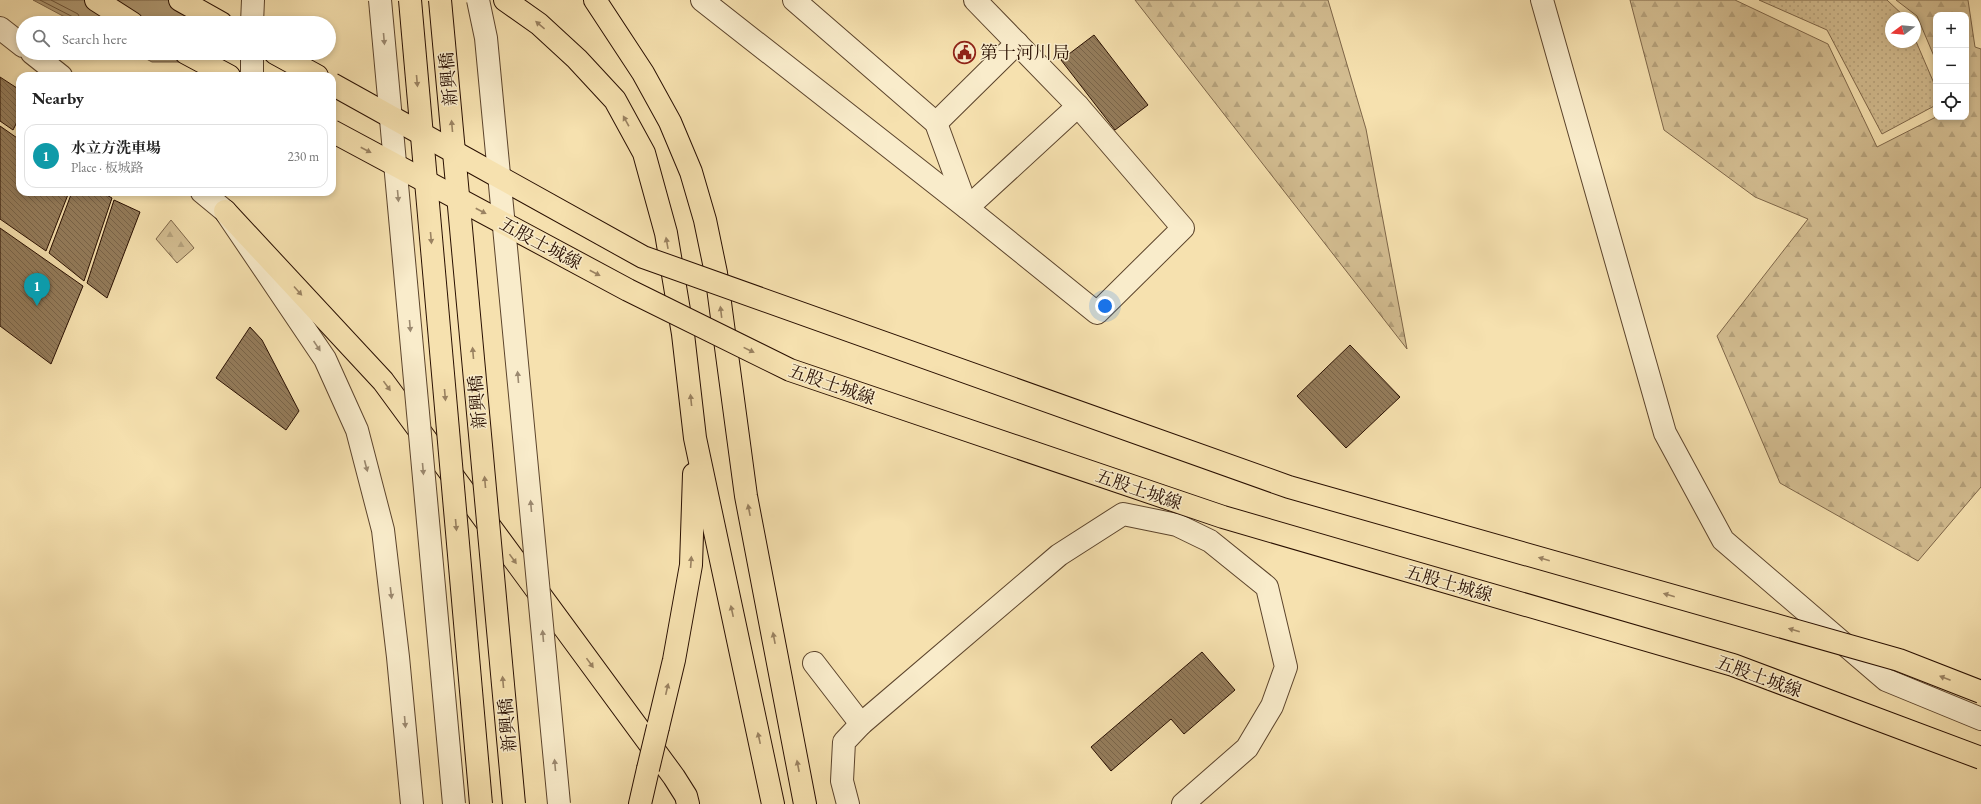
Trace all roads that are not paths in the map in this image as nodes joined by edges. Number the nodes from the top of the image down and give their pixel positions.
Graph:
1 (96, 0) edge
2 (180, 0) edge
3 (253, 0) edge
4 (380, 0) edge
5 (410, 0) edge
6 (440, 0) edge
7 (478, 0) edge
8 (505, 0) edge
9 (595, 0) edge
10 (702, 0) edge
11 (794, 0) edge
12 (975, 0) edge
13 (1542, 0) edge
14 (121, 16) edge
15 (209, 16) edge
16 (252, 16) edge
17 (0, 28) edge
18 (16, 41) edge
19 (1017, 43) junction
20 (41, 60) edge
21 (199, 60) edge
22 (252, 60) edge
23 (288, 60) edge
24 (56, 72) edge
25 (222, 72) edge
26 (252, 72) edge
27 (310, 72) edge
28 (336, 86) edge
29 (1078, 106) junction
30 (936, 123) junction
31 (336, 133) edge
32 (207, 196) edge
33 (967, 208) junction
34 (225, 211) junction
35 (695, 438) junction
36 (814, 663) dead end
37 (1981, 692) edge
38 (1981, 719) edge
39 (861, 724) junction
40 (1981, 758) edge
41 (412, 804) edge
42 (454, 804) edge
43 (481, 804) edge
44 (514, 804) edge
45 (559, 804) edge
46 (640, 804) edge
47 (688, 804) edge
48 (773, 804) edge
49 (805, 804) edge
50 (848, 804) edge
51 (1183, 804) edge

1 - 14 main road
2 - 15 main road
3 - 16 street
4 -> 42 street, bridge
5 -> 43 main road, 新興橋, bridge
44 -> 6 main road, 新興橋, bridge
45 -> 7 street, bridge
35 -> 8 main road
49 -> 9 main road
10 - 33 street
11 - 30 street
12 - 19 street
13 - 38 street
17 - 18 street
19 - 29 street
19 - 30 street
20 - 24 street
21 - 25 main road
22 - 26 street
23 - 27 main road
37 -> 28 main road, 五股土城線, bridge
29 - 33 street
29 - 33 street
30 - 33 street
31 -> 40 main road, 五股土城線, bridge
32 - 34 street
34 -> 41 street
34 -> 47 main road
46 -> 35 main road, bridge
48 -> 35 main road
36 - 39 street
39 - 50 street
39 - 51 street

